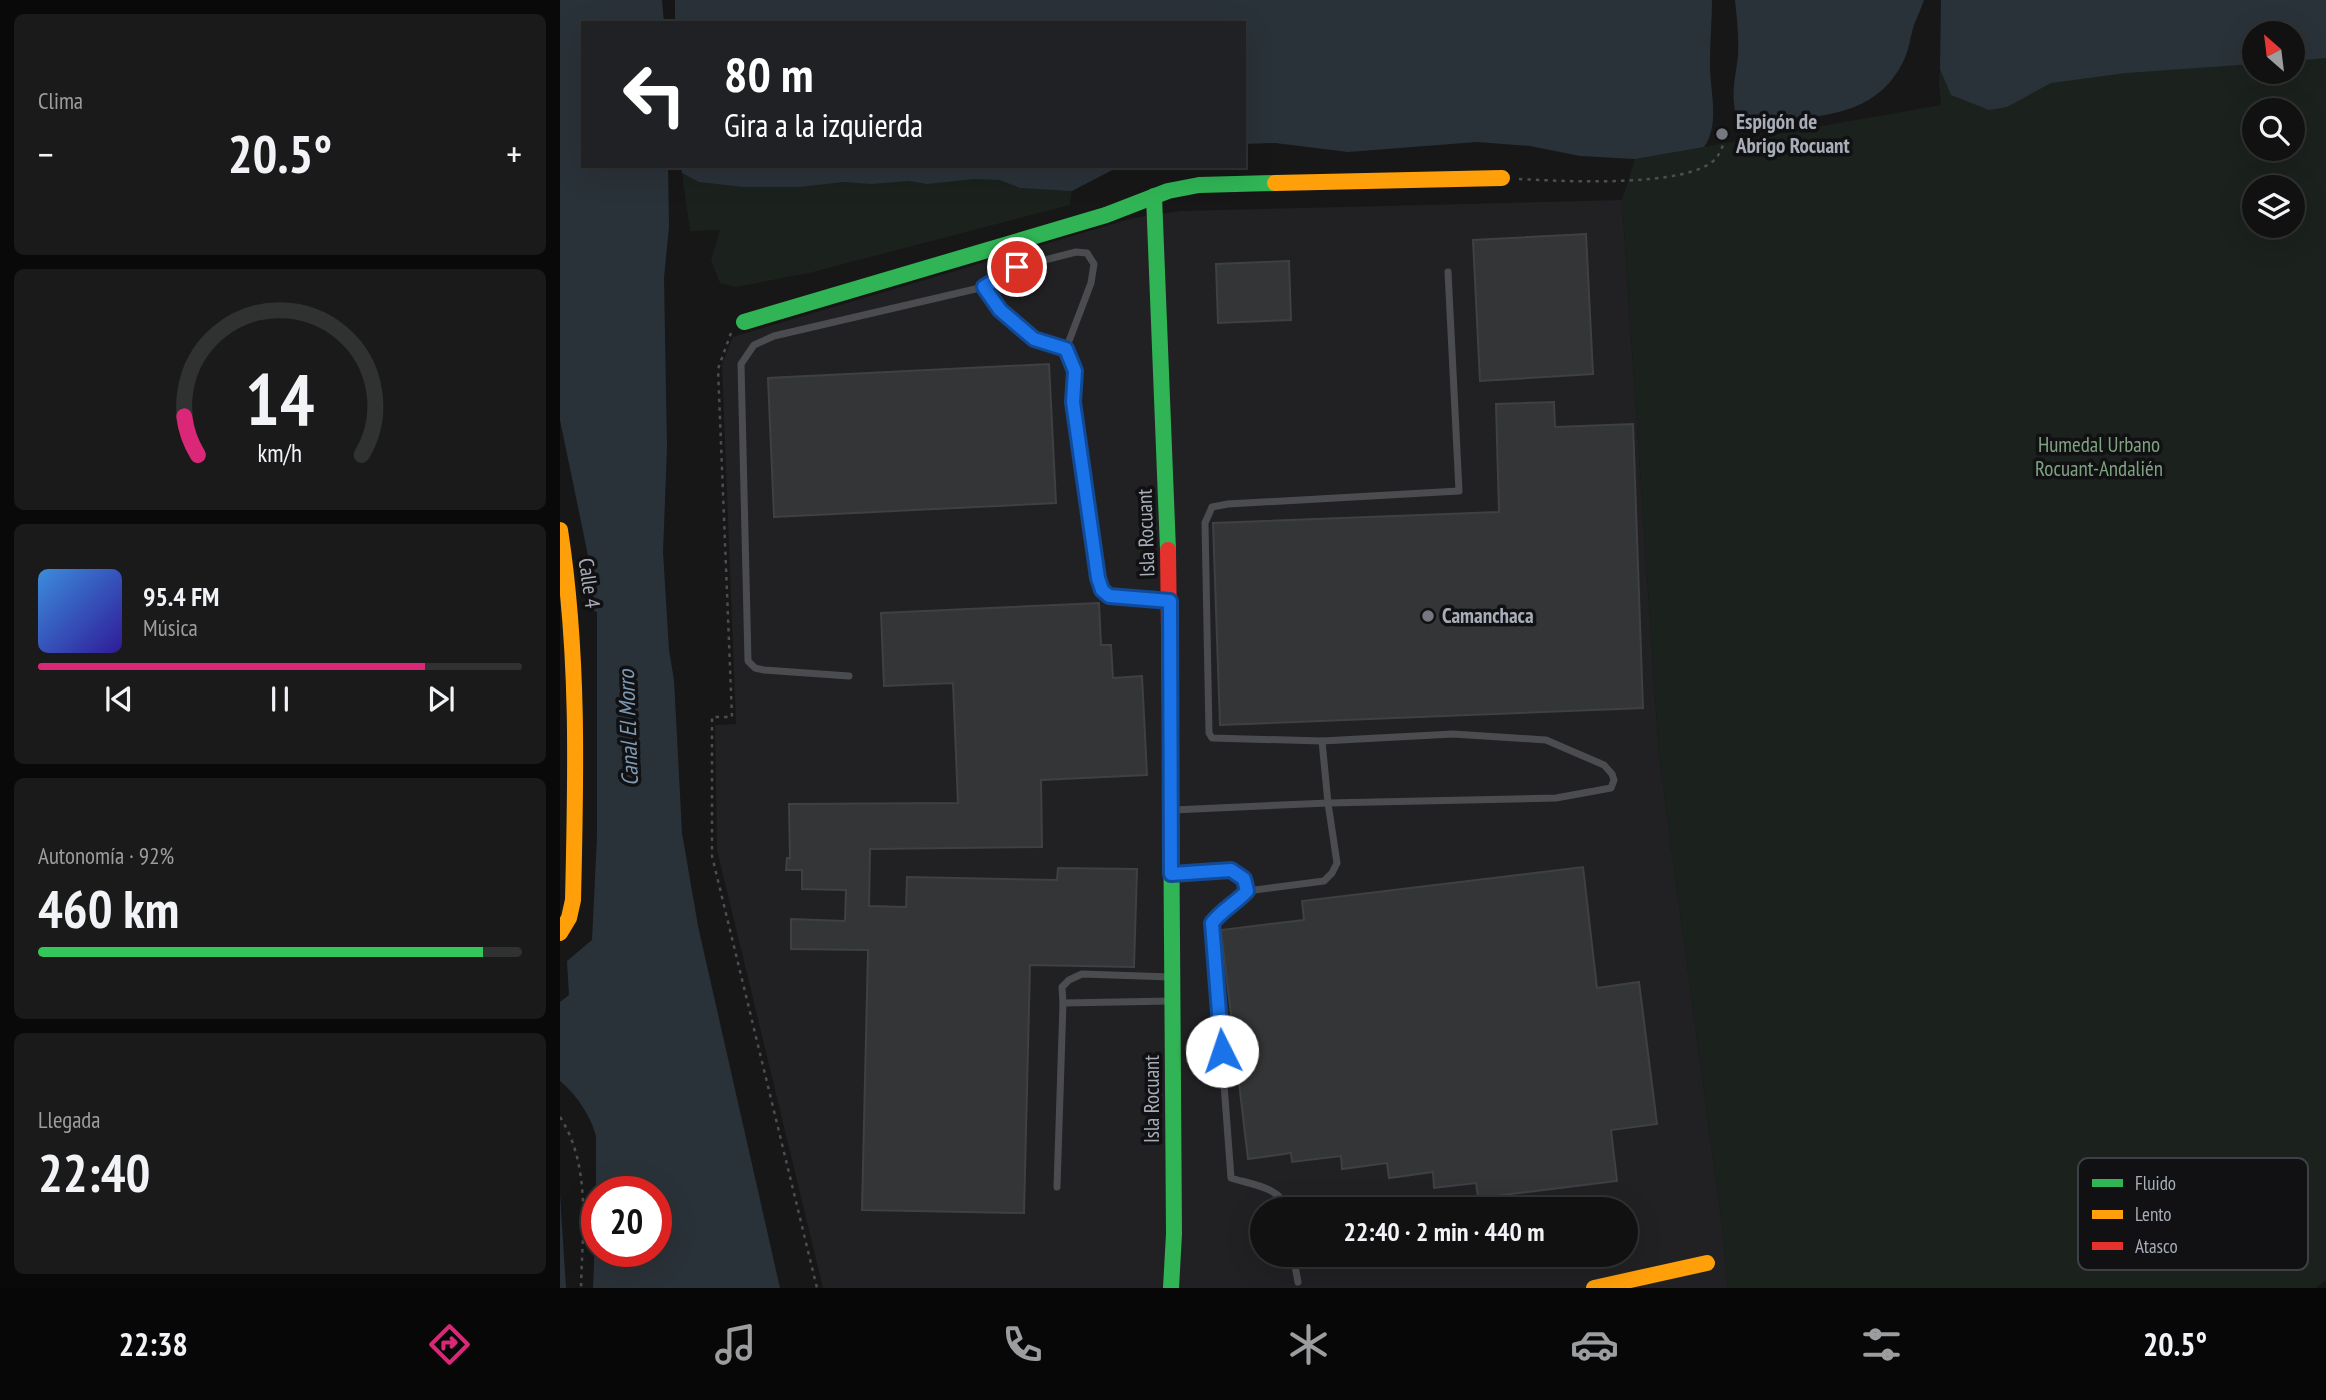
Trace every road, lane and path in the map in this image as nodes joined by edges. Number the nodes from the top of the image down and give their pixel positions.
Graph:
1 (1728, 132) dead end
2 (1502, 178) joint
3 (1154, 196) junction
4 (1448, 272) dead end
5 (984, 287) junction
6 (744, 322) joint
7 (1066, 349) junction
8 (561, 537) edge
9 (1170, 601) junction
10 (849, 676) dead end
11 (1322, 741) junction
12 (1328, 803) junction
13 (1170, 811) junction
14 (1171, 874) junction
15 (1247, 891) junction
16 (560, 933) edge
17 (1172, 976) junction
18 (1172, 1001) junction
19 (1063, 1003) junction
20 (560, 1117) edge
21 (1057, 1186) dead end
22 (1279, 1197) edge
23 (1707, 1263) dead end
24 (1295, 1267) edge
25 (1298, 1282) dead end
26 (581, 1288) edge
27 (817, 1288) edge
28 (1171, 1288) edge
29 (1594, 1288) edge

1 - 2 path
2 - 3 street
3 - 6 street
3 - 9 street, Isla Rocuant
4 - 11 lane
5 - 7 lane
5 - 7 lane
5 - 10 lane
6 - 27 path
7 - 9 lane
8 - 16 street, Calle 4
9 - 13 street, Isla Rocuant
11 - 12 lane
11 - 12 lane
12 - 13 lane
12 - 15 lane
13 - 14 street, Isla Rocuant
14 - 15 lane
14 - 17 street, Isla Rocuant
15 - 22 lane
17 - 18 street, Isla Rocuant
17 - 19 lane
18 - 19 lane
18 - 28 street, Isla Rocuant
19 - 21 lane
20 - 26 path
23 - 29 street
24 - 25 lane

